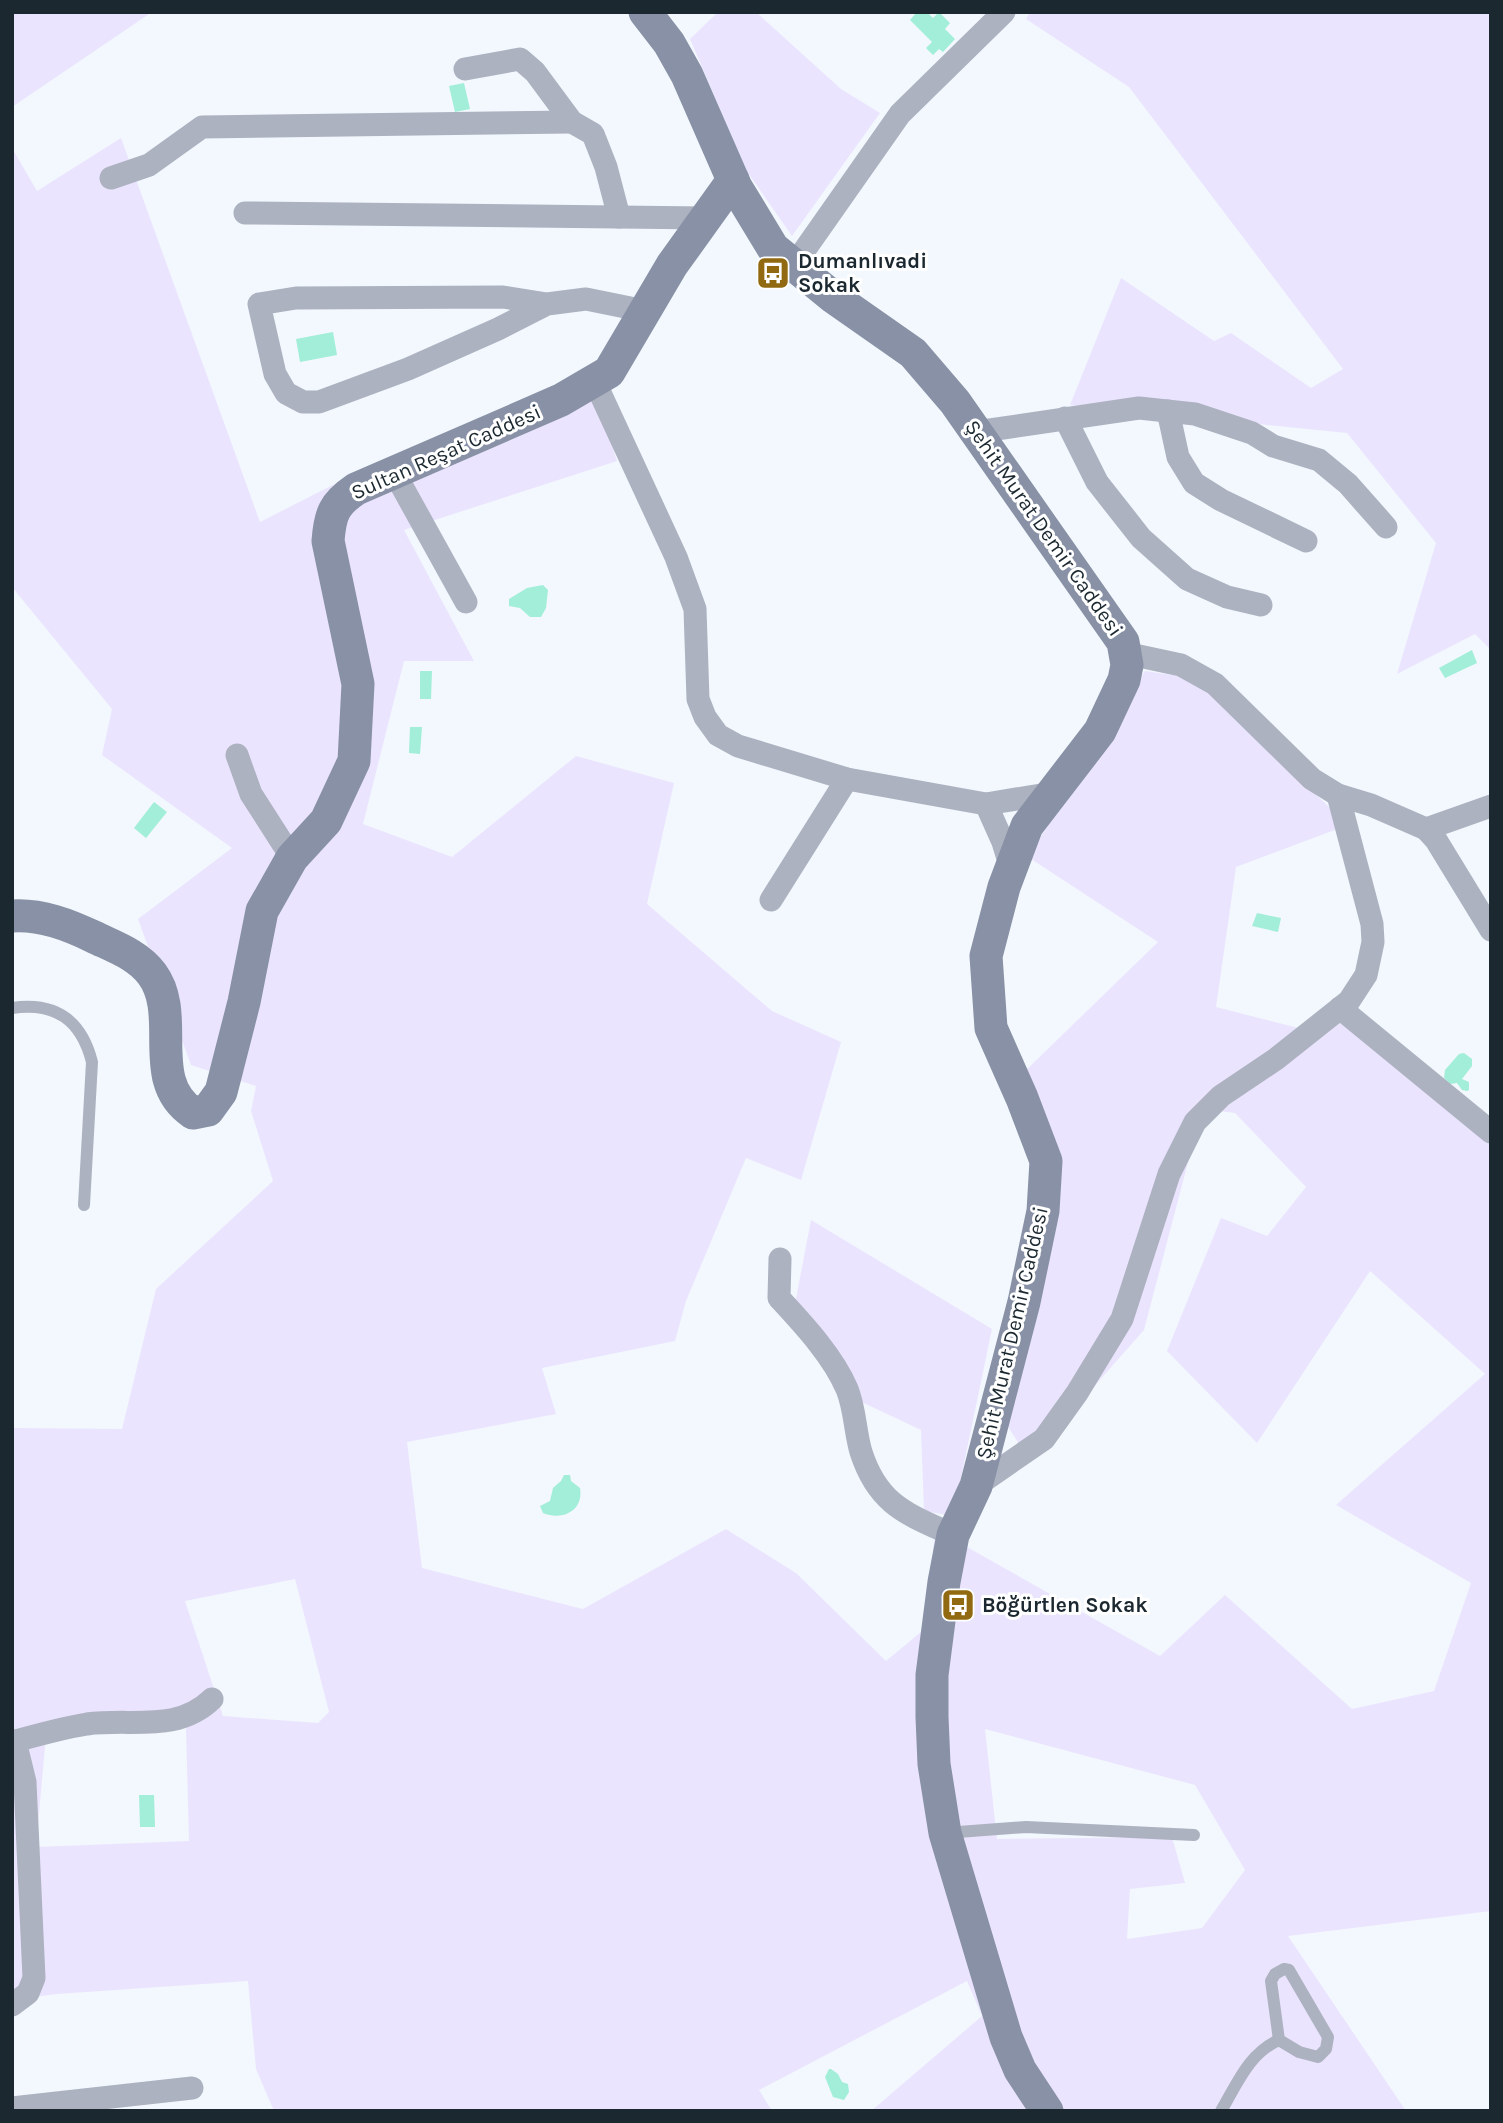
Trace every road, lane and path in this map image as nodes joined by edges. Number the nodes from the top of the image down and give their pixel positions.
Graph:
1 (645, 12) edge
2 (1004, 12) edge
3 (466, 69) dead end
4 (572, 122) junction
5 (111, 178) dead end
6 (733, 180) junction
7 (245, 213) dead end
8 (619, 217) junction
9 (706, 218) junction
10 (794, 265) junction
11 (547, 304) junction
12 (645, 311) junction
13 (594, 380) junction
14 (1168, 411) junction
15 (1065, 418) junction
16 (976, 432) junction
17 (394, 472) junction
18 (1386, 527) dead end
19 (1306, 541) dead end
20 (467, 602) dead end
21 (1261, 606) dead end
22 (1125, 653) junction
23 (237, 755) dead end
24 (847, 779) junction
25 (1053, 793) junction
26 (1338, 795) junction
27 (986, 804) junction
28 (1491, 806) edge
29 (1426, 829) junction
30 (292, 858) junction
31 (1011, 868) junction
32 (1491, 891) edge
33 (1466, 892) junction
34 (771, 900) dead end
35 (12, 916) edge
36 (1491, 930) edge
37 (1340, 1008) junction
38 (12, 1009) edge
39 (1491, 1132) edge
40 (84, 1205) dead end
41 (780, 1259) dead end
42 (976, 1486) junction
43 (953, 1535) junction
44 (212, 1699) dead end
45 (13, 1742) edge
46 (20, 1816) edge
47 (945, 1833) junction
48 (1194, 1835) dead end
49 (12, 2005) edge
50 (1279, 2040) junction
51 (192, 2088) dead end
52 (12, 2108) edge
53 (1047, 2111) edge
54 (1222, 2111) edge

1 - 6 street, Şehit Murat Demir Caddesi
2 - 10 street
3 - 4 street
4 - 5 street
4 - 8 street
6 - 9 street, Sultan Reşat Caddesi
6 - 10 street, Şehit Murat Demir Caddesi
7 - 8 street
8 - 9 street
9 - 12 street, Sultan Reşat Caddesi
10 - 16 street, Şehit Murat Demir Caddesi
11 - 11 street
11 - 12 street
12 - 13 street, Sultan Reşat Caddesi
13 - 17 street, Sultan Reşat Caddesi
13 - 24 street
14 - 15 street
14 - 18 street
14 - 19 street
15 - 16 street
15 - 21 street
16 - 22 street, Şehit Murat Demir Caddesi
17 - 20 street
17 - 30 street, Sultan Reşat Caddesi
22 - 25 street, Şehit Murat Demir Caddesi
22 - 26 street
23 - 30 street
24 - 27 street
24 - 34 street
25 - 27 street
25 - 31 street, Şehit Murat Demir Caddesi
26 - 29 street
26 - 37 street
27 - 31 street
28 - 29 street
29 - 33 street
30 - 35 street, Sultan Reşat Caddesi
31 - 42 street, Şehit Murat Demir Caddesi
32 - 33 street
33 - 36 street
37 - 39 street
37 - 42 street
38 - 40 lane
41 - 43 street
42 - 43 street, Şehit Murat Demir Caddesi
43 - 47 street, Şehit Murat Demir Caddesi
44 - 45 street
45 - 46 street
46 - 49 street
47 - 48 lane
47 - 53 street, Şehit Murat Demir Caddesi
50 - 50 lane
50 - 54 lane
51 - 52 street

